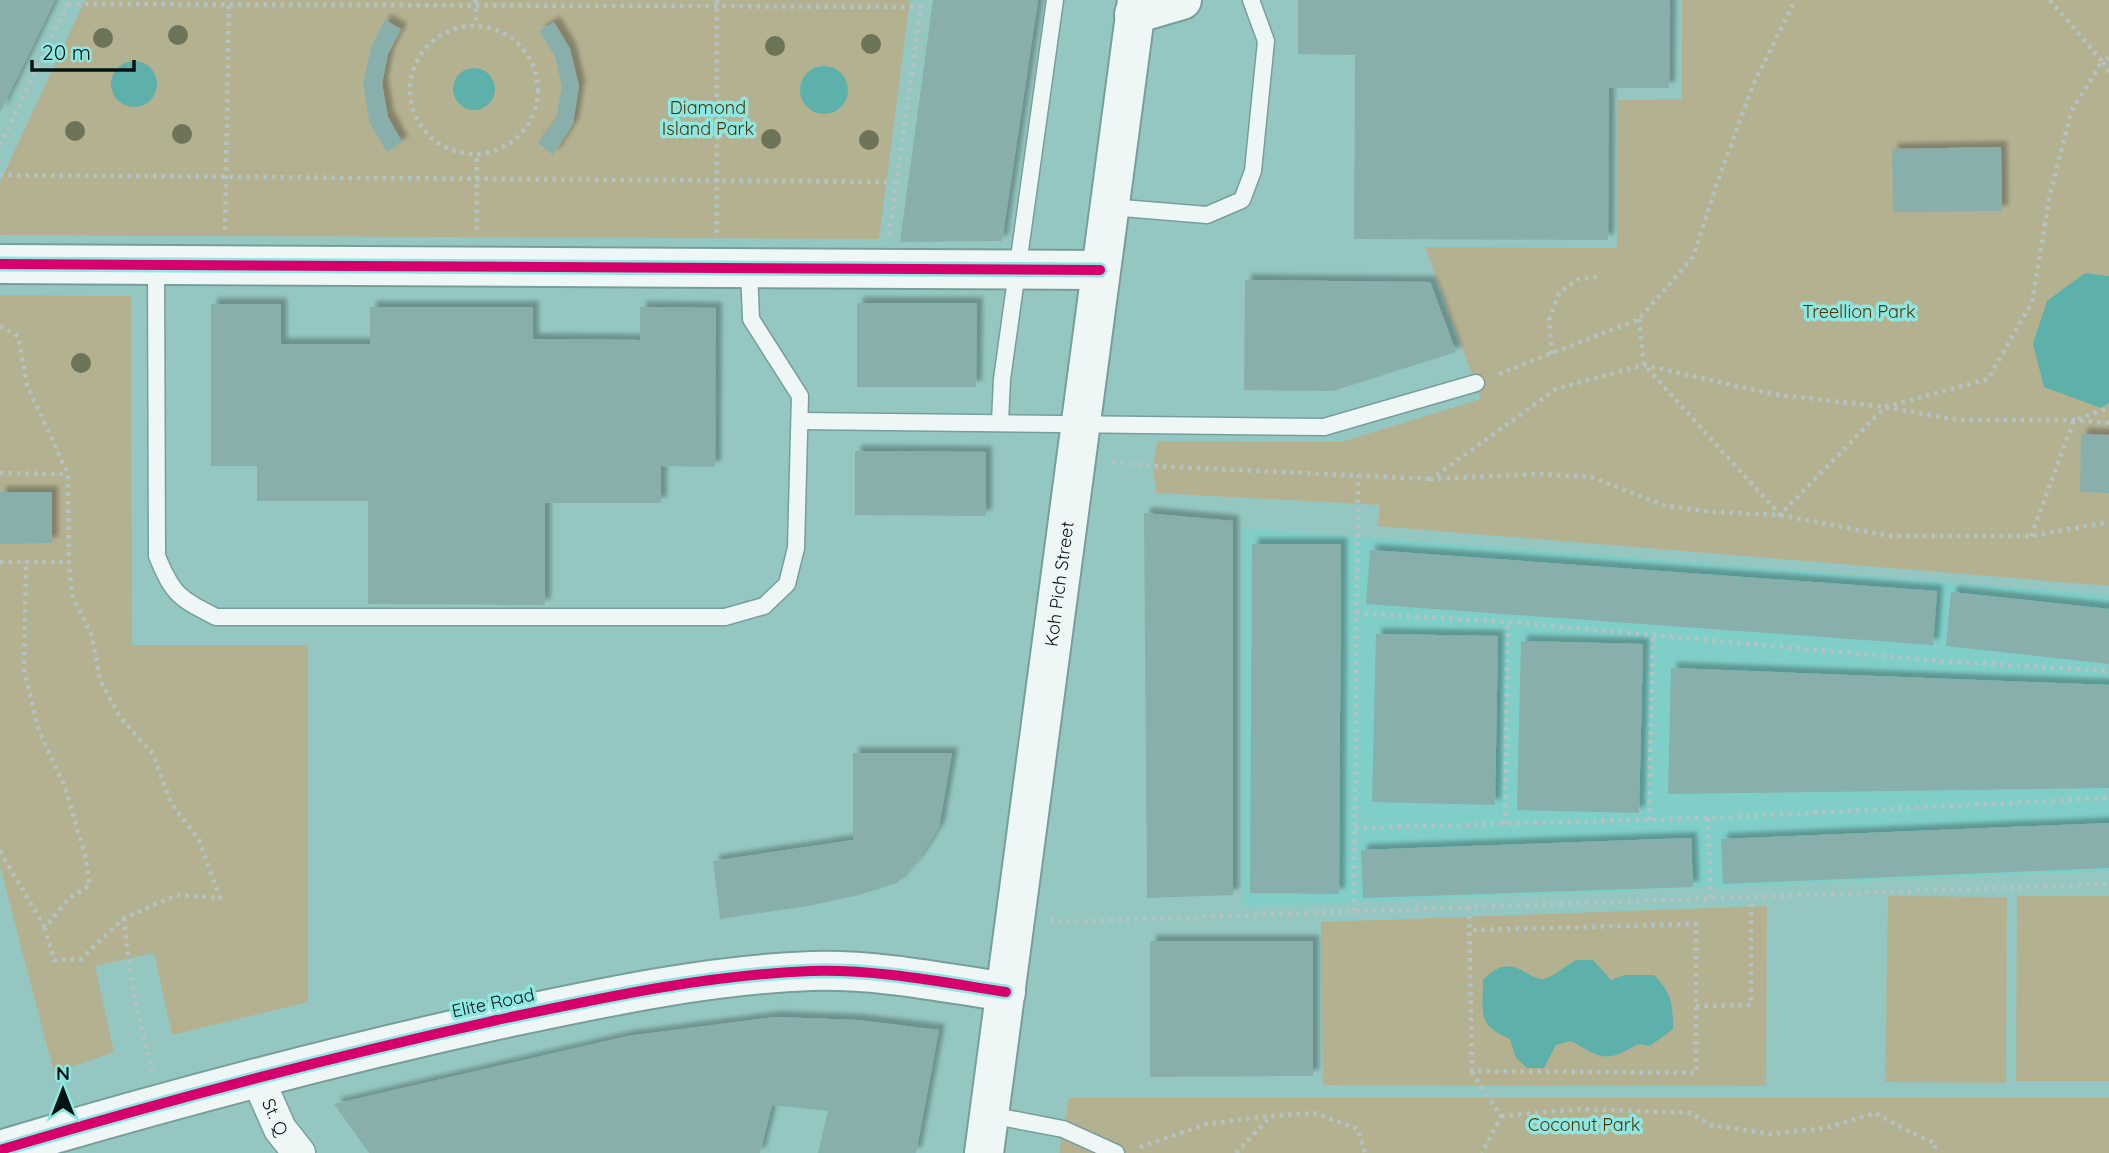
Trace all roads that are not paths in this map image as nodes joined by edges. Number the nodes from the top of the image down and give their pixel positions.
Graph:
1 (1055, 0) edge
2 (1182, 0) edge
3 (1251, 0) edge
4 (1134, 5) edge
5 (1109, 207) junction
6 (0, 264) edge
7 (156, 265) junction
8 (732, 269) junction
9 (1017, 269) junction
10 (1100, 270) junction
11 (1476, 383) road end
12 (801, 421) junction
13 (1000, 422) junction
14 (1078, 442) junction
15 (1006, 992) junction
16 (257, 1077) junction
17 (990, 1115) junction
18 (0, 1150) edge
19 (1123, 1152) edge
20 (299, 1153) edge
21 (985, 1153) edge

1 - 9 lane
2 - 4 street
3 - 5 lane
4 - 5 street, Koh Pich Street
5 - 10 street, Koh Pich Street
6 - 7 street
7 - 8 street
7 - 12 lane
8 - 9 street
8 - 12 lane
9 - 10 street
9 - 13 lane
10 - 14 street, Koh Pich Street
11 - 14 lane
12 - 13 lane
13 - 14 lane
14 - 15 street, Koh Pich Street
15 - 16 street, Elite Road
15 - 17 street, Koh Pich Street
16 - 18 street, Elite Road
16 - 20 street, St. Q
17 - 19 lane
17 - 21 street, Koh Pich Street

